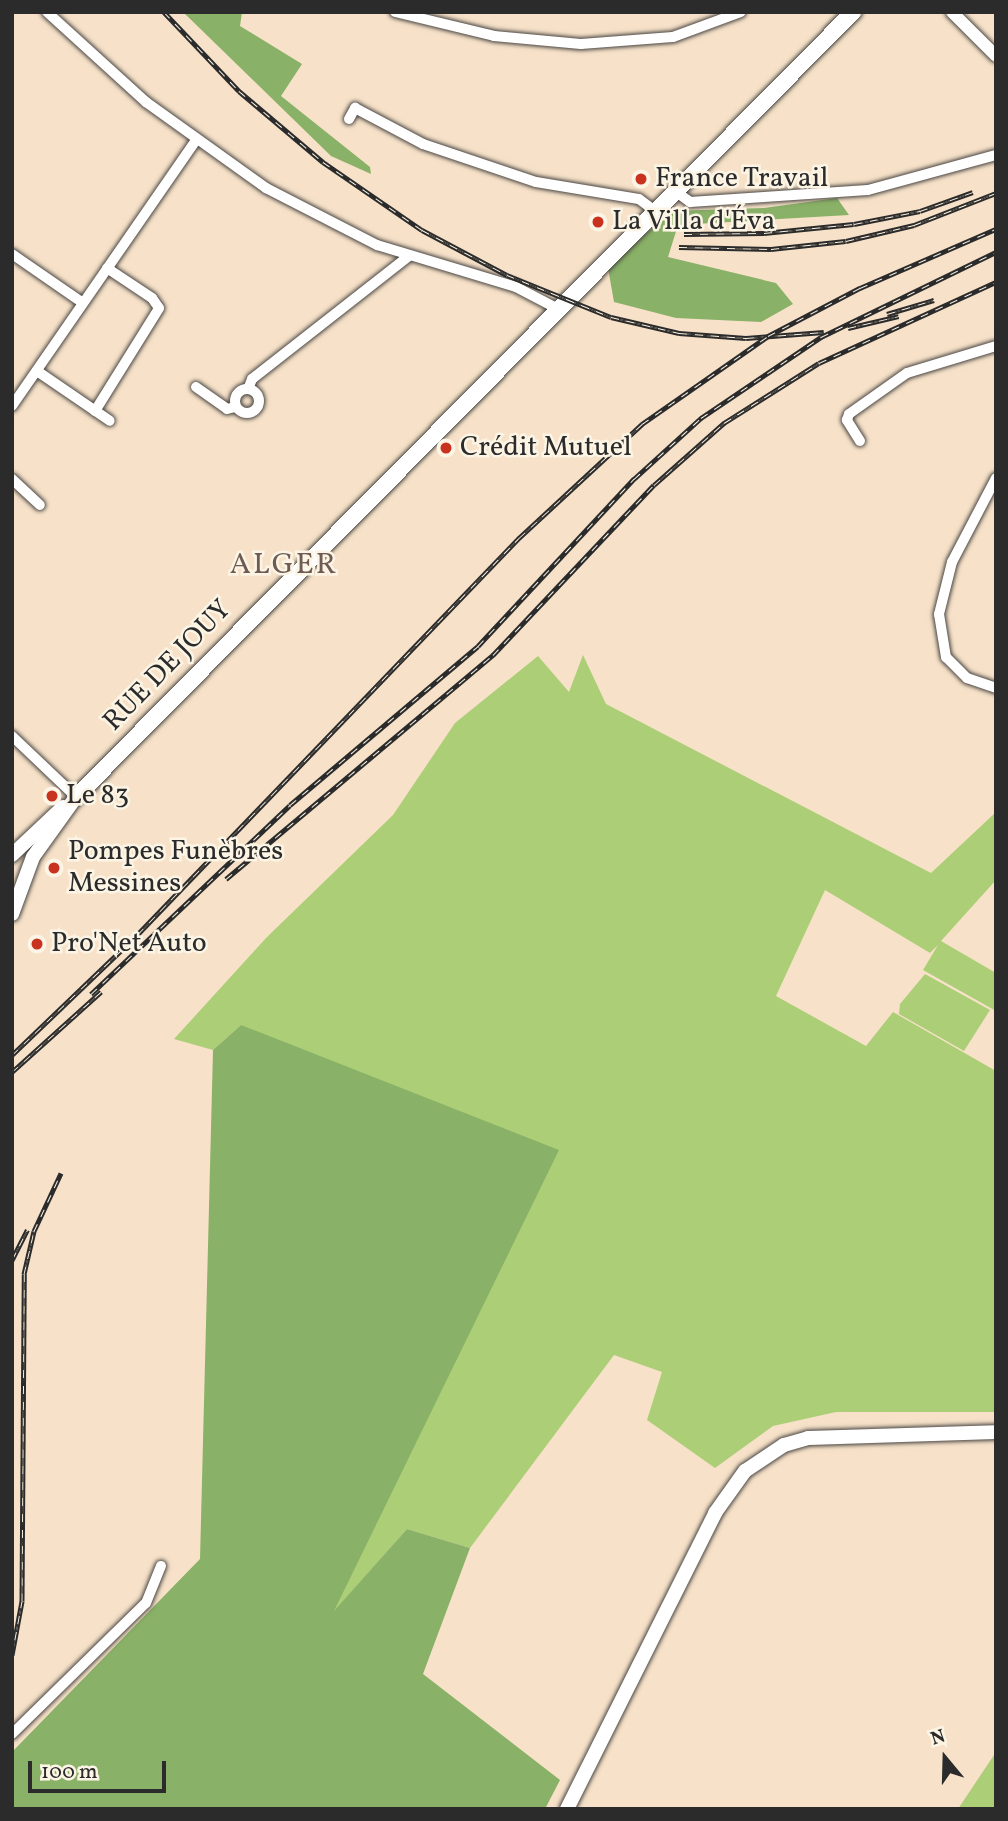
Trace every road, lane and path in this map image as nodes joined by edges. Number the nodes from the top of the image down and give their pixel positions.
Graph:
1 (47, 12) edge
2 (395, 12) edge
3 (741, 12) edge
4 (853, 12) edge
5 (952, 12) edge
6 (996, 56) edge
7 (349, 119) dead end
8 (196, 140) junction
9 (996, 155) edge
10 (675, 191) junction
11 (655, 211) junction
12 (12, 254) edge
13 (409, 256) junction
14 (107, 268) junction
15 (83, 303) junction
16 (558, 309) junction
17 (996, 346) edge
18 (37, 371) junction
19 (196, 387) dead end
20 (248, 389) junction
21 (12, 406) edge
22 (236, 407) junction
23 (95, 411) junction
24 (110, 421) dead end
25 (860, 440) dead end
26 (996, 478) edge
27 (12, 479) edge
28 (40, 505) dead end
29 (996, 688) edge
30 (12, 736) edge
31 (76, 797) junction
32 (49, 817) junction
33 (12, 855) edge
34 (12, 886) edge
35 (12, 914) edge
36 (996, 1432) edge
37 (162, 1566) dead end
38 (12, 1734) edge
39 (567, 1809) edge

1 - 8 street
2 - 3 street
4 - 10 main road, RUE DE JOUY
5 - 6 street
7 - 11 street
8 - 13 street
8 - 14 street
9 - 10 street
10 - 11 main road, RUE DE JOUY
11 - 16 main road, RUE DE JOUY
12 - 15 street
13 - 16 street
13 - 20 street
14 - 15 street
14 - 23 street
15 - 18 street
16 - 31 main road, RUE DE JOUY
17 - 25 street
18 - 21 street
18 - 23 street
19 - 22 street
20 - 22 street
20 - 22 street
23 - 24 street
26 - 29 street
27 - 28 street
30 - 31 street
31 - 32 main road, RUE DE JOUY
31 - 35 main road
32 - 33 main road, RUE DE JOUY
32 - 34 main road, RUE DE JOUY
36 - 39 main road
37 - 38 street

